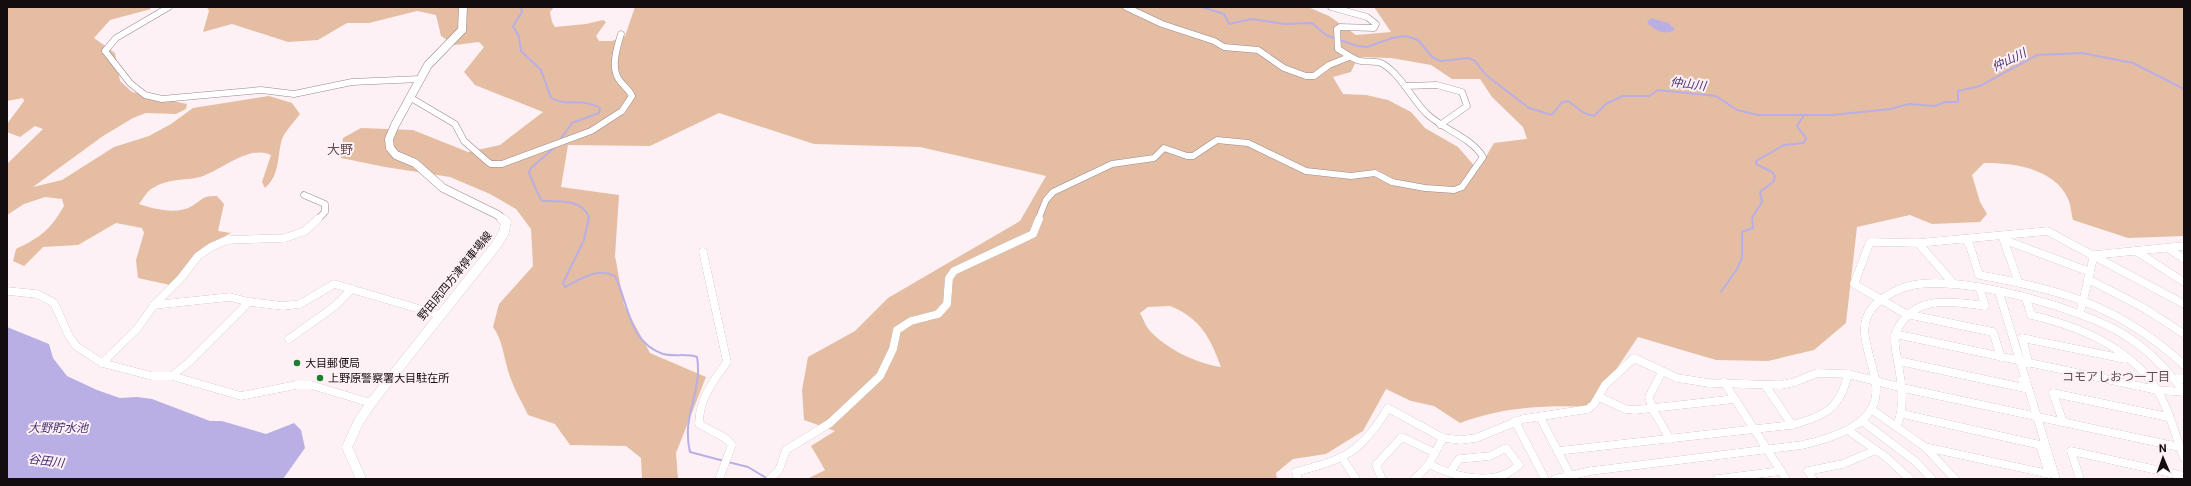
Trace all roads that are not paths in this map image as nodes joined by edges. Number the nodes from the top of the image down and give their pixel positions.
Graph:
1 (169, 7) edge
2 (464, 7) edge
3 (1126, 7) edge
4 (1331, 7) edge
5 (621, 34) dead end
6 (1349, 57) junction
7 (420, 80) junction
8 (1405, 86) junction
9 (411, 98) junction
10 (1440, 125) junction
11 (304, 195) dead end
12 (2002, 238) junction
13 (1965, 239) junction
14 (1918, 243) junction
15 (2184, 246) edge
16 (2168, 248) junction
17 (2136, 251) junction
18 (703, 252) dead end
19 (2094, 255) junction
20 (2184, 259) edge
21 (2089, 276) junction
22 (2018, 281) junction
23 (2184, 282) edge
24 (1954, 284) junction
25 (352, 289) junction
26 (1980, 289) junction
27 (7, 291) edge
28 (1999, 292) junction
29 (2026, 298) junction
30 (2083, 299) junction
31 (1882, 300) junction
32 (249, 302) junction
33 (2184, 304) edge
34 (154, 305) junction
35 (2080, 313) junction
36 (1906, 314) junction
37 (440, 315) junction
38 (1895, 334) junction
39 (2184, 334) edge
40 (289, 339) dead end
41 (2000, 357) junction
42 (2128, 359) junction
43 (1899, 361) junction
44 (2018, 362) junction
45 (102, 363) junction
46 (2029, 364) junction
47 (2184, 365) edge
48 (1662, 372) junction
49 (1848, 374) junction
50 (172, 376) junction
51 (2180, 379) edge
52 (1876, 381) junction
53 (1724, 382) junction
54 (1765, 385) junction
55 (1903, 388) junction
56 (2157, 390) junction
57 (2184, 392) edge
58 (1599, 397) junction
59 (1735, 398) junction
60 (371, 403) junction
61 (1652, 408) junction
62 (1871, 409) junction
63 (1903, 414) junction
64 (1540, 417) junction
65 (2037, 417) junction
66 (2168, 417) junction
67 (1515, 421) junction
68 (1862, 421) junction
69 (2063, 422) junction
70 (1792, 425) junction
71 (1897, 426) junction
72 (1755, 429) junction
73 (1849, 431) junction
74 (1443, 438) junction
75 (1670, 439) junction
76 (1925, 447) junction
77 (2182, 447) edge
78 (1768, 450) junction
79 (1876, 450) junction
80 (1558, 451) junction
81 (1435, 453) junction
82 (2184, 458) edge
83 (1343, 459) junction
84 (1429, 464) junction
85 (1781, 471) junction
86 (1450, 472) junction
87 (1762, 476) edge
88 (2184, 476) edge
89 (773, 477) edge
90 (1459, 477) edge
91 (1571, 477) edge
92 (1480, 478) edge
93 (361, 479) edge
94 (718, 479) edge
95 (1298, 479) edge
96 (1355, 479) edge
97 (1382, 479) edge
98 (1416, 479) edge
99 (1545, 479) edge
100 (1555, 479) edge
101 (1717, 479) edge
102 (1786, 479) edge
103 (1814, 479) edge
104 (1910, 479) edge
105 (1932, 479) edge
106 (1955, 479) edge
107 (2056, 479) edge
108 (2080, 479) edge

1 - 7 street
2 - 7 main road, 野田尻四方津停車場線
3 - 6 street
4 - 6 street
5 - 9 street
6 - 8 street
7 - 9 main road, 野田尻四方津停車場線
8 - 10 street
8 - 10 street
9 - 37 main road, 野田尻四方津停車場線
10 - 89 street
11 - 34 street
12 - 13 street
12 - 19 street
12 - 21 street
12 - 22 street
13 - 14 street
13 - 22 street
14 - 24 street
14 - 31 street
15 - 16 street
16 - 17 street
16 - 20 street
17 - 19 street
17 - 23 street
18 - 94 street
19 - 21 street
19 - 33 street
21 - 30 street
21 - 39 street
22 - 30 street
24 - 26 street
24 - 31 street
25 - 32 street
25 - 37 street
25 - 40 street
26 - 28 street
26 - 36 street
27 - 45 street
28 - 29 street
28 - 44 street
29 - 35 street
29 - 42 street
30 - 35 street
30 - 47 street
31 - 36 street
31 - 52 street
32 - 34 street
32 - 50 street
34 - 45 street
35 - 51 street
36 - 38 street
36 - 41 street
37 - 60 main road, 野田尻四方津停車場線
38 - 41 street
38 - 43 street
41 - 44 street
42 - 46 street
42 - 56 street
43 - 44 street
43 - 55 street
44 - 46 street
44 - 65 street
45 - 50 street
46 - 56 street
48 - 53 street
48 - 58 street
48 - 61 street
49 - 52 street
49 - 54 street
49 - 70 street
50 - 60 street
51 - 57 street
52 - 55 street
52 - 62 street
53 - 54 street
53 - 59 street
54 - 70 street
55 - 63 street
55 - 65 street
56 - 57 street
56 - 66 street
58 - 61 street
58 - 64 street
59 - 61 street
59 - 72 street
60 - 93 main road, 野田尻四方津停車場線
61 - 75 street
62 - 68 street
62 - 71 street
63 - 71 street
63 - 76 street
64 - 67 street
64 - 80 street
65 - 69 street
65 - 107 street
66 - 69 street
66 - 77 street
67 - 74 street
67 - 99 street
68 - 73 street
68 - 105 street
69 - 77 street
70 - 72 street
71 - 76 street
72 - 75 street
72 - 78 street
73 - 78 street
73 - 79 street
74 - 81 street
74 - 83 street
75 - 80 street
76 - 106 street
77 - 82 street
78 - 85 street
78 - 91 street
79 - 103 street
79 - 104 street
80 - 91 street
81 - 84 street
81 - 97 street
83 - 95 street
83 - 96 street
84 - 86 street
84 - 98 street
85 - 87 street
85 - 102 street
86 - 90 street
86 - 92 street
87 - 101 street
88 - 108 street
90 - 92 street
91 - 100 street

